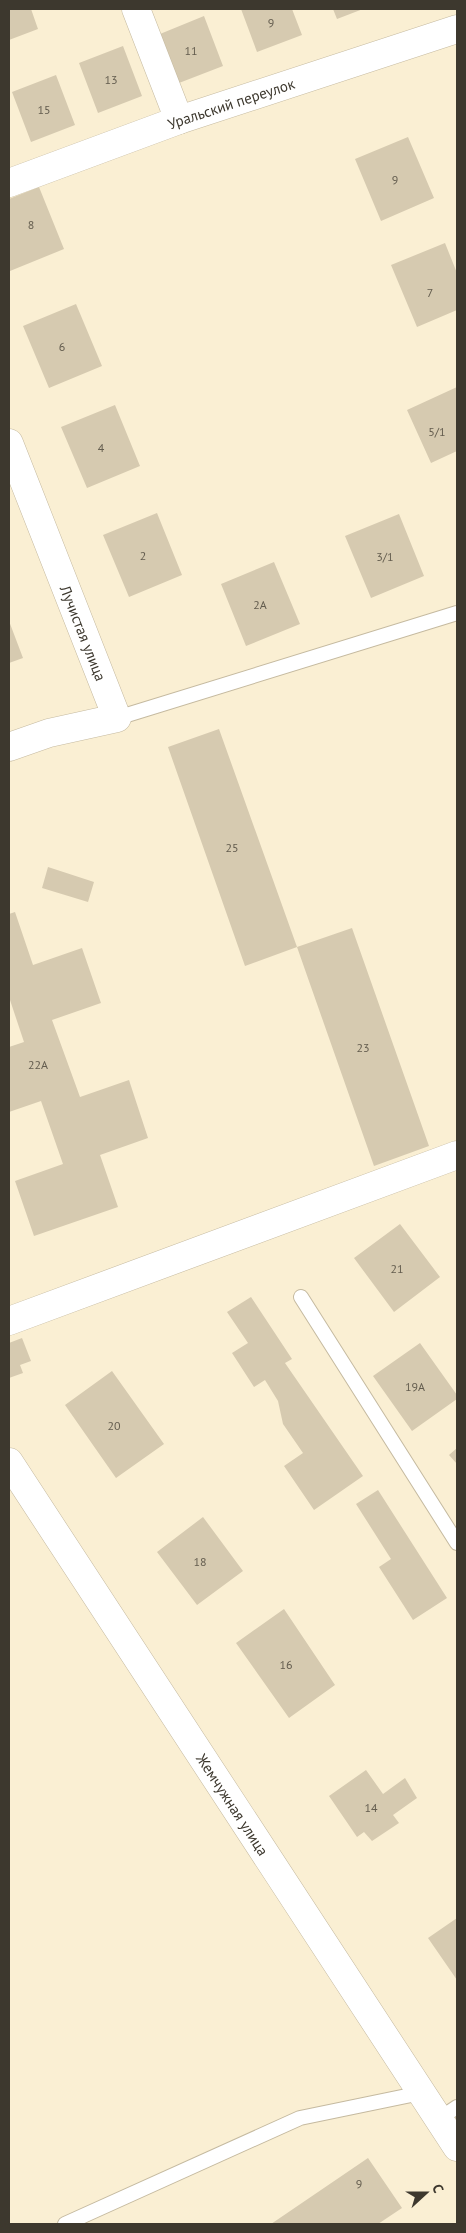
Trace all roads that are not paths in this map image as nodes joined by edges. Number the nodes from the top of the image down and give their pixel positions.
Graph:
1 (136, 9) edge
2 (452, 9) edge
3 (457, 21) edge
4 (457, 29) edge
5 (179, 120) junction
6 (9, 183) edge
7 (9, 443) edge
8 (457, 613) edge
9 (117, 718) junction
10 (9, 747) edge
11 (457, 1155) edge
12 (300, 1297) dead end
13 (9, 1322) edge
14 (9, 1462) edge
15 (457, 1544) edge
16 (421, 2093) junction
17 (448, 2113) edge
18 (457, 2147) edge
19 (66, 2224) edge

1 - 5 street
2 - 3 street
4 - 5 street, Уральский переулок
5 - 6 street, Уральский переулок
7 - 9 street, Лучистая улица
8 - 9 lane
9 - 10 street
11 - 13 street
12 - 15 lane
14 - 16 street, Жемчужная улица
16 - 17 street, Жемчужная улица
16 - 19 lane
17 - 18 street, Жемчужная улица

